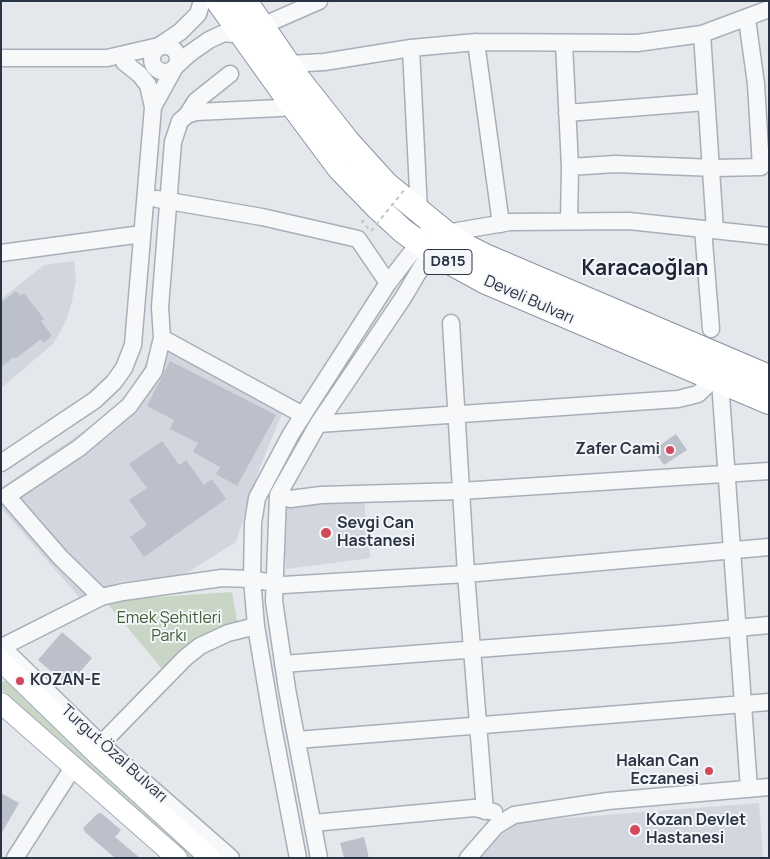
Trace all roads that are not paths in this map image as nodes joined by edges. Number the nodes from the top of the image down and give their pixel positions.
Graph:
1 (202, 1) edge
2 (218, 1) edge
3 (245, 1) edge
4 (319, 1) edge
5 (769, 9) edge
6 (747, 19) junction
7 (252, 30) junction
8 (702, 34) junction
9 (476, 42) junction
10 (564, 43) junction
11 (159, 46) junction
12 (411, 48) junction
13 (1, 58) edge
14 (107, 58) junction
15 (124, 62) junction
16 (288, 64) junction
17 (175, 67) junction
18 (156, 69) junction
19 (230, 74) dead end
20 (706, 102) junction
21 (293, 106) junction
22 (153, 107) junction
23 (567, 113) junction
24 (187, 115) junction
25 (570, 167) junction
26 (710, 168) junction
27 (144, 198) junction
28 (168, 200) junction
29 (569, 221) junction
30 (433, 223) junction
31 (501, 224) junction
32 (709, 230) junction
33 (142, 234) junction
34 (769, 236) edge
35 (425, 246) junction
36 (1, 253) edge
37 (388, 283) junction
38 (451, 323) dead end
39 (711, 329) dead end
40 (162, 338) junction
41 (769, 376) edge
42 (717, 380) junction
43 (769, 402) edge
44 (303, 415) junction
45 (456, 415) junction
46 (318, 424) junction
47 (1, 463) edge
48 (769, 471) edge
49 (726, 475) junction
50 (461, 491) junction
51 (278, 495) junction
52 (769, 547) edge
53 (732, 550) junction
54 (466, 574) junction
55 (252, 579) junction
56 (276, 583) junction
57 (101, 597) junction
58 (769, 625) edge
59 (256, 626) junction
60 (737, 628) junction
61 (472, 649) junction
62 (1, 650) edge
63 (283, 664) junction
64 (1, 702) edge
65 (769, 702) edge
66 (743, 704) junction
67 (478, 725) junction
68 (297, 740) junction
69 (101, 744) junction
70 (74, 766) junction
71 (769, 787) edge
72 (749, 789) junction
73 (485, 811) junction
74 (514, 816) junction
75 (313, 823) junction
76 (15, 858) edge
77 (177, 858) edge
78 (210, 858) edge
79 (231, 858) edge
80 (298, 858) edge
81 (319, 858) edge
82 (468, 858) edge

1 - 11 street
2 - 7 highway, Develi Bulvarı / D815
3 - 7 highway, Develi Bulvarı / D815
4 - 7 street
5 - 6 street
6 - 8 street
6 - 26 street
7 - 16 highway, Develi Bulvarı / D815
7 - 17 street
7 - 21 highway, Develi Bulvarı / D815
8 - 10 street
8 - 20 street
9 - 10 street
9 - 12 street
9 - 31 street
10 - 23 street
11 - 14 street
11 - 17 street
11 - 18 street
12 - 16 street
12 - 30 street
13 - 14 street
14 - 15 street
15 - 18 street
15 - 22 street
16 - 30 highway, Develi Bulvarı / D815
17 - 18 street
17 - 22 street
19 - 24 street
20 - 23 street
20 - 26 street
21 - 24 street
21 - 35 highway, Develi Bulvarı / D815
22 - 27 street
23 - 25 street
24 - 28 street
25 - 26 street
25 - 29 street
26 - 32 street
27 - 28 street
27 - 33 street
28 - 37 street
28 - 40 street
29 - 31 street
29 - 32 street
30 - 31 street
30 - 35 street
30 - 41 highway, Develi Bulvarı / D815
32 - 34 street
32 - 39 street
33 - 36 street
33 - 47 street
35 - 37 street
35 - 42 highway, Develi Bulvarı / D815
35 - 46 street
37 - 44 street
38 - 45 street
40 - 44 street
40 - 57 street
42 - 43 highway, Develi Bulvarı / D815
42 - 45 street
42 - 49 street
44 - 55 street
45 - 46 street
45 - 50 street
46 - 51 street
48 - 49 street
49 - 50 street
49 - 53 street
50 - 51 street
50 - 54 street
51 - 56 street
52 - 53 street
53 - 54 street
53 - 60 street
54 - 56 street
54 - 61 street
55 - 56 street
55 - 57 street
55 - 59 street
56 - 63 street
57 - 62 street
58 - 60 street
59 - 69 street
59 - 80 street
60 - 61 street
60 - 66 street
61 - 63 street
61 - 67 street
62 - 69 street, Turgut Özal Bulvarı
62 - 78 main road, Turgut Özal Bulvarı
63 - 68 street
64 - 70 main road
65 - 66 street
66 - 67 street
66 - 72 street
67 - 68 street
67 - 73 street
68 - 75 street
69 - 79 street, Turgut Özal Bulvarı
70 - 76 street
70 - 77 main road
71 - 72 street
72 - 74 street
73 - 74 street
73 - 75 street
74 - 82 street
75 - 81 street

